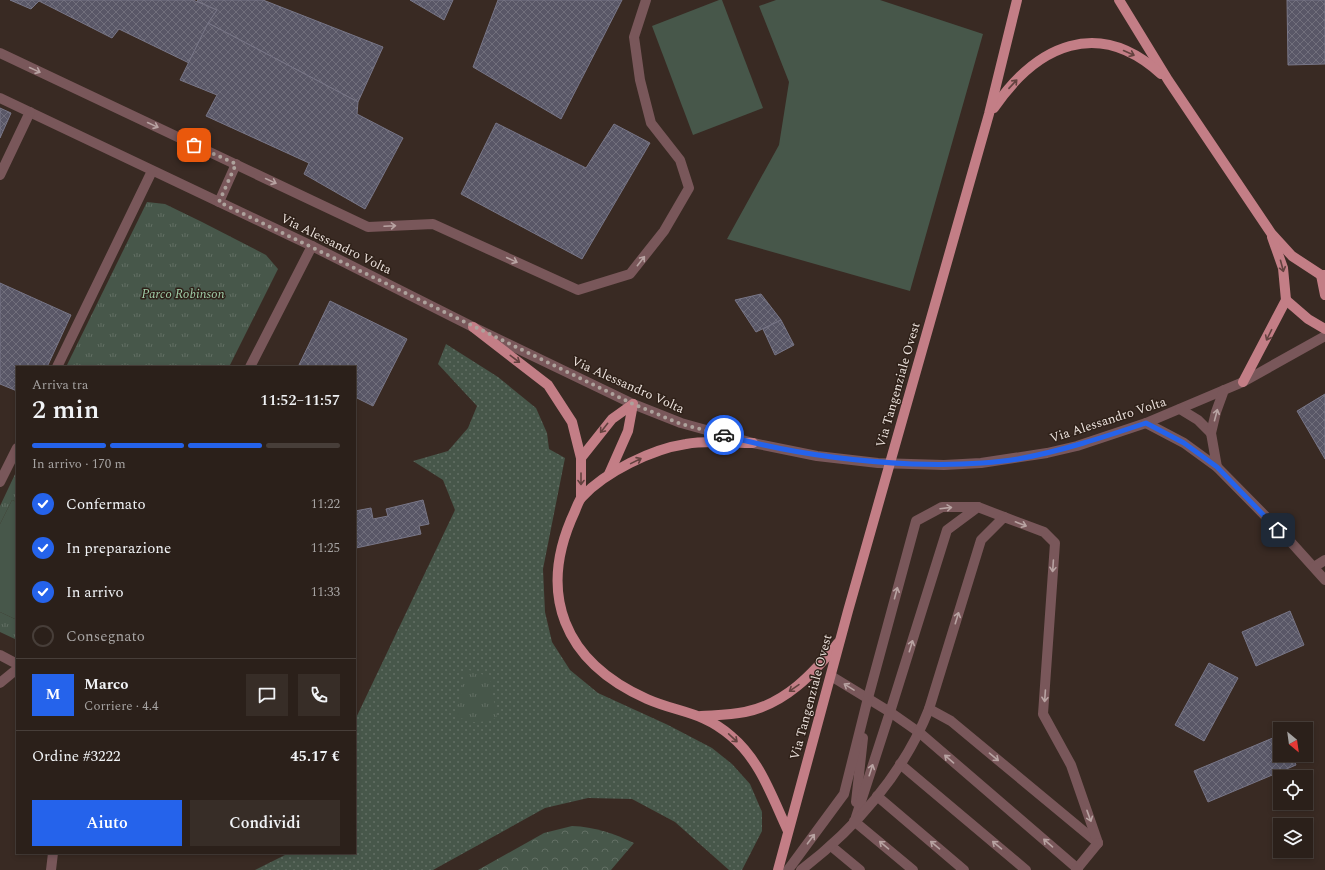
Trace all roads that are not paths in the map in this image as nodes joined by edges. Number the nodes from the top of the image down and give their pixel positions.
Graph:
1 (646, 0) edge
2 (1017, 0) edge
3 (1119, 0) edge
4 (0, 53) edge
5 (1168, 80) junction
6 (0, 98) edge
7 (30, 112) junction
8 (990, 114) junction
9 (236, 164) junction
10 (152, 171) junction
11 (0, 175) edge
12 (219, 202) junction
13 (1271, 234) junction
14 (312, 246) junction
15 (1323, 275) edge
16 (1325, 295) edge
17 (1286, 300) junction
18 (473, 327) junction
19 (1325, 329) edge
20 (1325, 336) edge
21 (56, 366) edge
22 (251, 366) edge
23 (1244, 382) junction
24 (1224, 390) junction
25 (633, 404) junction
26 (1180, 409) junction
27 (1146, 423) junction
28 (1211, 433) junction
29 (753, 443) junction
30 (16, 450) edge
31 (581, 458) junction
32 (1217, 467) junction
33 (609, 474) junction
34 (0, 482) edge
35 (581, 498) junction
36 (978, 507) junction
37 (1004, 517) junction
38 (1325, 560) edge
39 (1314, 567) junction
40 (1325, 580) edge
41 (840, 640) junction
42 (0, 655) edge
43 (16, 663) edge
44 (16, 670) edge
45 (831, 676) junction
46 (0, 683) edge
47 (868, 698) junction
48 (929, 709) junction
49 (890, 712) junction
50 (701, 716) junction
51 (920, 733) junction
52 (900, 764) junction
53 (877, 796) junction
54 (854, 821) junction
55 (788, 831) junction
56 (1098, 843) junction
57 (831, 846) junction
58 (54, 854) edge
59 (1077, 869) edge
60 (51, 870) edge
61 (778, 870) edge
62 (788, 870) edge
63 (801, 870) edge
64 (860, 870) edge
65 (913, 870) edge
66 (964, 870) edge
67 (1026, 870) edge

9 -> 1 street
2 - 8 main road, Via Tangenziale Ovest
3 - 5 main road
4 -> 9 street
8 -> 5 main road
5 - 13 main road
6 - 7 street, Via Alessandro Volta
7 - 10 street, Via Alessandro Volta
7 - 11 street
8 - 41 main road, Via Tangenziale Ovest
9 - 12 street
10 - 12 street, Via Alessandro Volta
10 - 21 street
12 - 14 street, Via Alessandro Volta
13 - 15 main road
13 -> 17 main road
14 - 18 street, Via Alessandro Volta
14 - 22 street
15 - 16 main road
17 - 19 main road
17 -> 23 main road
18 - 25 street, Via Alessandro Volta
18 -> 31 main road
20 - 23 street, Via Alessandro Volta
23 - 24 street, Via Alessandro Volta
24 - 26 street, Via Alessandro Volta
28 -> 24 street
25 - 29 street, Via Alessandro Volta
25 -> 31 main road
25 - 33 main road
26 - 27 street, Via Alessandro Volta
26 - 28 street
27 - 29 street, Via Alessandro Volta
27 - 32 street
28 - 32 street
33 -> 29 main road
30 - 34 street
31 -> 35 main road
32 - 39 street
33 - 35 main road
35 - 50 main road
36 - 37 street
47 -> 36 street
49 -> 36 street
48 -> 37 street
37 -> 56 street
38 - 39 street
39 - 40 street
41 - 45 main road, Via Tangenziale Ovest
41 -> 50 main road
42 - 43 street
44 - 46 street
47 -> 45 street
45 - 55 main road, Via Tangenziale Ovest
47 - 49 street
47 - 54 street
62 -> 47 street
48 - 51 street
48 -> 56 street
49 - 51 street
54 -> 49 street
50 -> 55 main road
51 - 52 street
59 -> 51 street
52 - 53 street
67 -> 52 street
53 - 54 street
66 -> 53 street
54 - 57 street
65 -> 54 street
55 - 61 main road, Via Tangenziale Ovest
56 - 59 street
57 - 63 street
57 - 64 street
58 - 60 street

